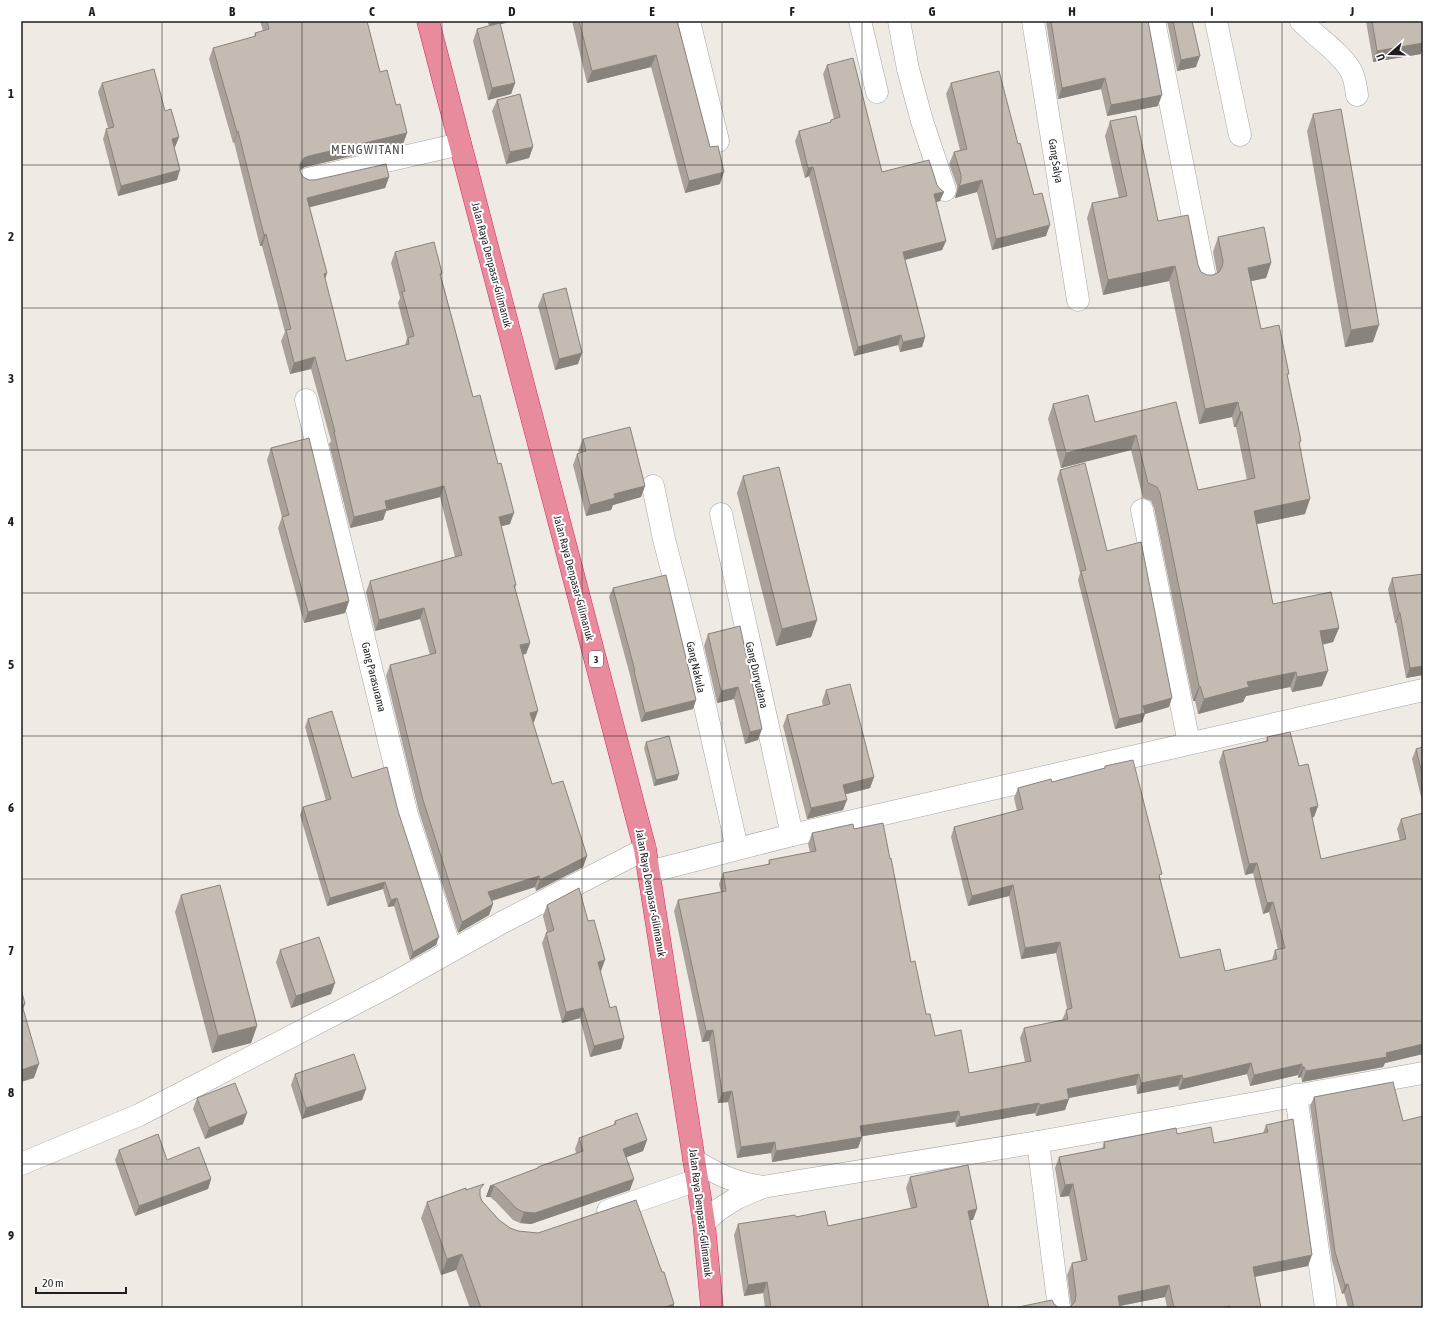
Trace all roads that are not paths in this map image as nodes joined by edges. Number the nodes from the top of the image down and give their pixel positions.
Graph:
1 (428, 21) edge
2 (689, 21) edge
3 (860, 21) edge
4 (899, 21) edge
5 (1033, 21) edge
6 (1154, 21) edge
7 (1216, 21) edge
8 (1301, 21) edge
9 (877, 92) dead end
10 (1357, 95) dead end
11 (1240, 135) dead end
12 (718, 141) dead end
13 (460, 144) junction
14 (308, 179) edge
15 (945, 190) dead end
16 (1205, 278) edge
17 (1078, 300) dead end
18 (306, 400) dead end
19 (653, 486) dead end
20 (1142, 510) dead end
21 (721, 514) dead end
22 (1423, 690) edge
23 (1189, 743) junction
24 (792, 835) junction
25 (737, 848) junction
26 (646, 849) junction
27 (649, 872) junction
28 (451, 951) junction
29 (1423, 1073) edge
30 (1296, 1095) junction
31 (1038, 1142) junction
32 (21, 1164) edge
33 (696, 1170) junction
34 (763, 1187) junction
35 (593, 1216) edge
36 (704, 1223) junction
37 (712, 1308) edge
38 (1057, 1308) edge
39 (1326, 1308) edge

1 - 13 highway, Jalan Raya Denpasar-Gilimanuk / 3
2 - 12 street
3 - 9 street
4 - 15 street
5 - 17 street, Gang Salya
6 - 16 street
7 - 11 street
8 - 10 street
13 - 14 street
13 - 26 highway, Jalan Raya Denpasar-Gilimanuk / 3
18 - 28 street, Gang Parasurama
19 - 25 street, Gang Nakula
20 - 23 street
21 - 24 street, Gang Duryudana
22 - 23 street
23 - 24 street
24 - 25 street
25 - 27 street
26 - 27 highway, Jalan Raya Denpasar-Gilimanuk / 3
26 - 28 street
27 - 33 highway, Jalan Raya Denpasar-Gilimanuk / 3
28 - 32 street
29 - 30 street
30 - 31 street
30 - 39 street
31 - 34 street
31 - 38 street
33 - 34 street
33 - 35 street
33 - 36 highway, Jalan Raya Denpasar-Gilimanuk / 3
34 - 36 street
36 - 37 highway, Jalan Raya Denpasar-Gilimanuk / 3

